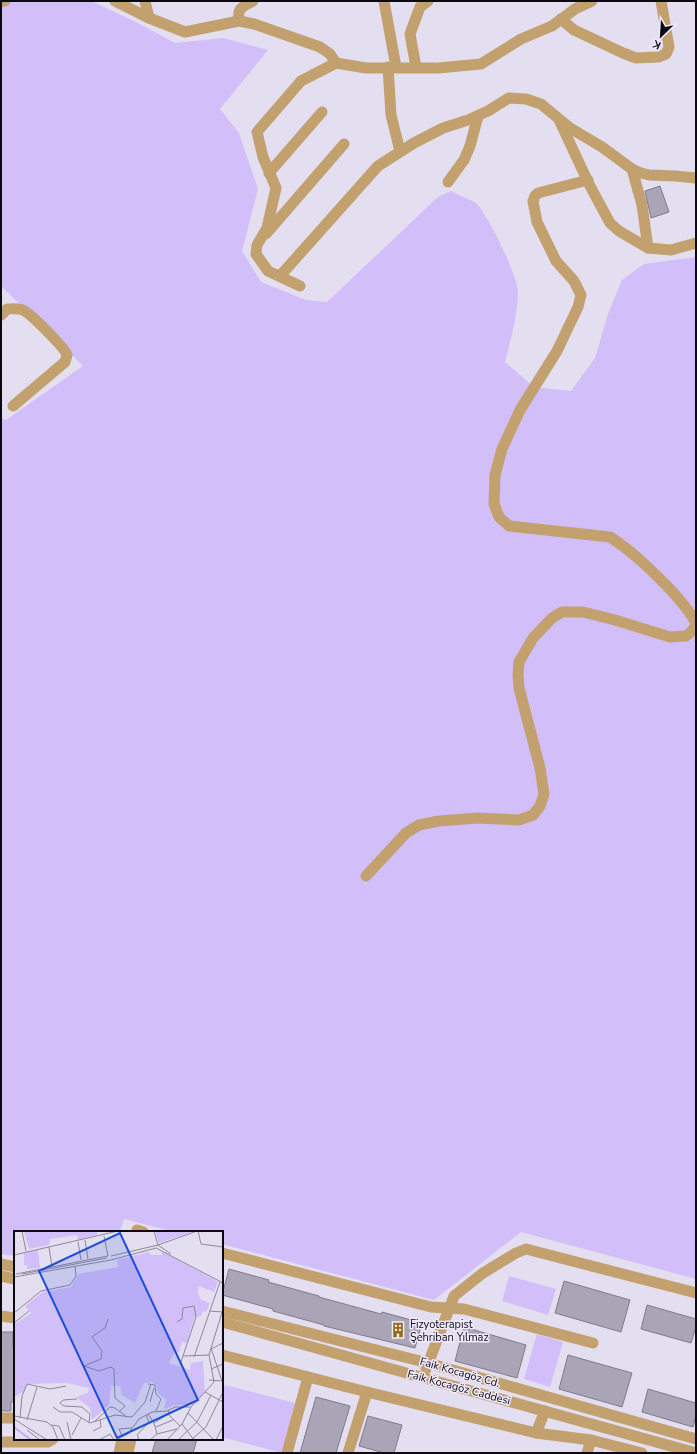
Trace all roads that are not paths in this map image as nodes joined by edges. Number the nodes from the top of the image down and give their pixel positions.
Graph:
1 (4, 1) edge
2 (115, 1) edge
3 (145, 1) edge
4 (254, 1) edge
5 (257, 1) edge
6 (384, 1) edge
7 (428, 1) edge
8 (592, 1) edge
9 (660, 1) edge
10 (1, 2) edge
11 (149, 18) junction
12 (561, 20) junction
13 (239, 22) junction
14 (336, 63) junction
15 (392, 67) junction
16 (416, 67) junction
17 (322, 112) dead end
18 (478, 116) junction
19 (558, 118) junction
20 (344, 144) dead end
21 (400, 151) junction
22 (632, 169) junction
23 (270, 173) junction
24 (696, 178) edge
25 (588, 180) junction
26 (448, 182) dead end
27 (696, 243) edge
28 (257, 246) junction
29 (648, 248) junction
30 (280, 276) junction
31 (300, 286) dead end
32 (4, 312) edge
33 (13, 406) dead end
34 (696, 623) edge
35 (366, 876) dead end
36 (223, 1253) edge
37 (1, 1264) edge
38 (14, 1267) edge
39 (1, 1276) edge
40 (14, 1279) edge
41 (696, 1293) edge
42 (450, 1308) junction
43 (223, 1311) edge
44 (1, 1316) edge
45 (14, 1318) edge
46 (223, 1322) edge
47 (593, 1343) dead end
48 (223, 1355) edge
49 (428, 1363) junction
50 (308, 1377) junction
51 (422, 1377) junction
52 (367, 1392) junction
53 (545, 1411) junction
54 (1, 1418) edge
55 (14, 1418) edge
56 (536, 1433) junction
57 (696, 1439) edge
58 (51, 1440) edge
59 (122, 1440) edge
60 (131, 1440) edge
61 (592, 1440) junction
62 (1, 1442) edge
63 (119, 1453) edge
64 (128, 1453) edge
65 (287, 1453) edge
66 (348, 1453) edge
67 (588, 1453) edge
68 (642, 1453) edge
69 (696, 1453) edge

1 - 10 street
2 - 11 street
3 - 11 street
4 - 5 street
4 - 13 street
6 - 15 street
7 - 16 street
8 - 12 street
9 - 12 street
11 - 13 street
12 - 16 street
13 - 14 street
14 - 15 street
14 - 23 street
15 - 16 street
15 - 21 street
17 - 23 street
18 - 19 street
18 - 21 street
18 - 26 street
19 - 22 street
19 - 25 street
20 - 28 street
21 - 30 street
22 - 24 street
22 - 29 street
23 - 28 street
25 - 29 street
25 - 34 street
27 - 29 street
28 - 30 street
30 - 31 street
32 - 33 street
34 - 35 street
36 - 42 street
37 - 38 street
39 - 40 street
41 - 42 street
42 - 47 street
42 - 49 street
43 - 49 street, Faik Kocagöz Cd.
44 - 45 street
46 - 51 street, Faik Kocagöz Caddesi
48 - 50 street
49 - 51 street
49 - 57 street, Faik Kocagöz Cd.
50 - 52 street
50 - 65 street
51 - 53 street, Faik Kocagöz Caddesi
52 - 56 street
52 - 66 street
53 - 56 street
53 - 69 street, Faik Kocagöz Caddesi
54 - 55 street
56 - 61 street
58 - 62 street
59 - 63 street
60 - 64 street
61 - 67 street
61 - 68 street

